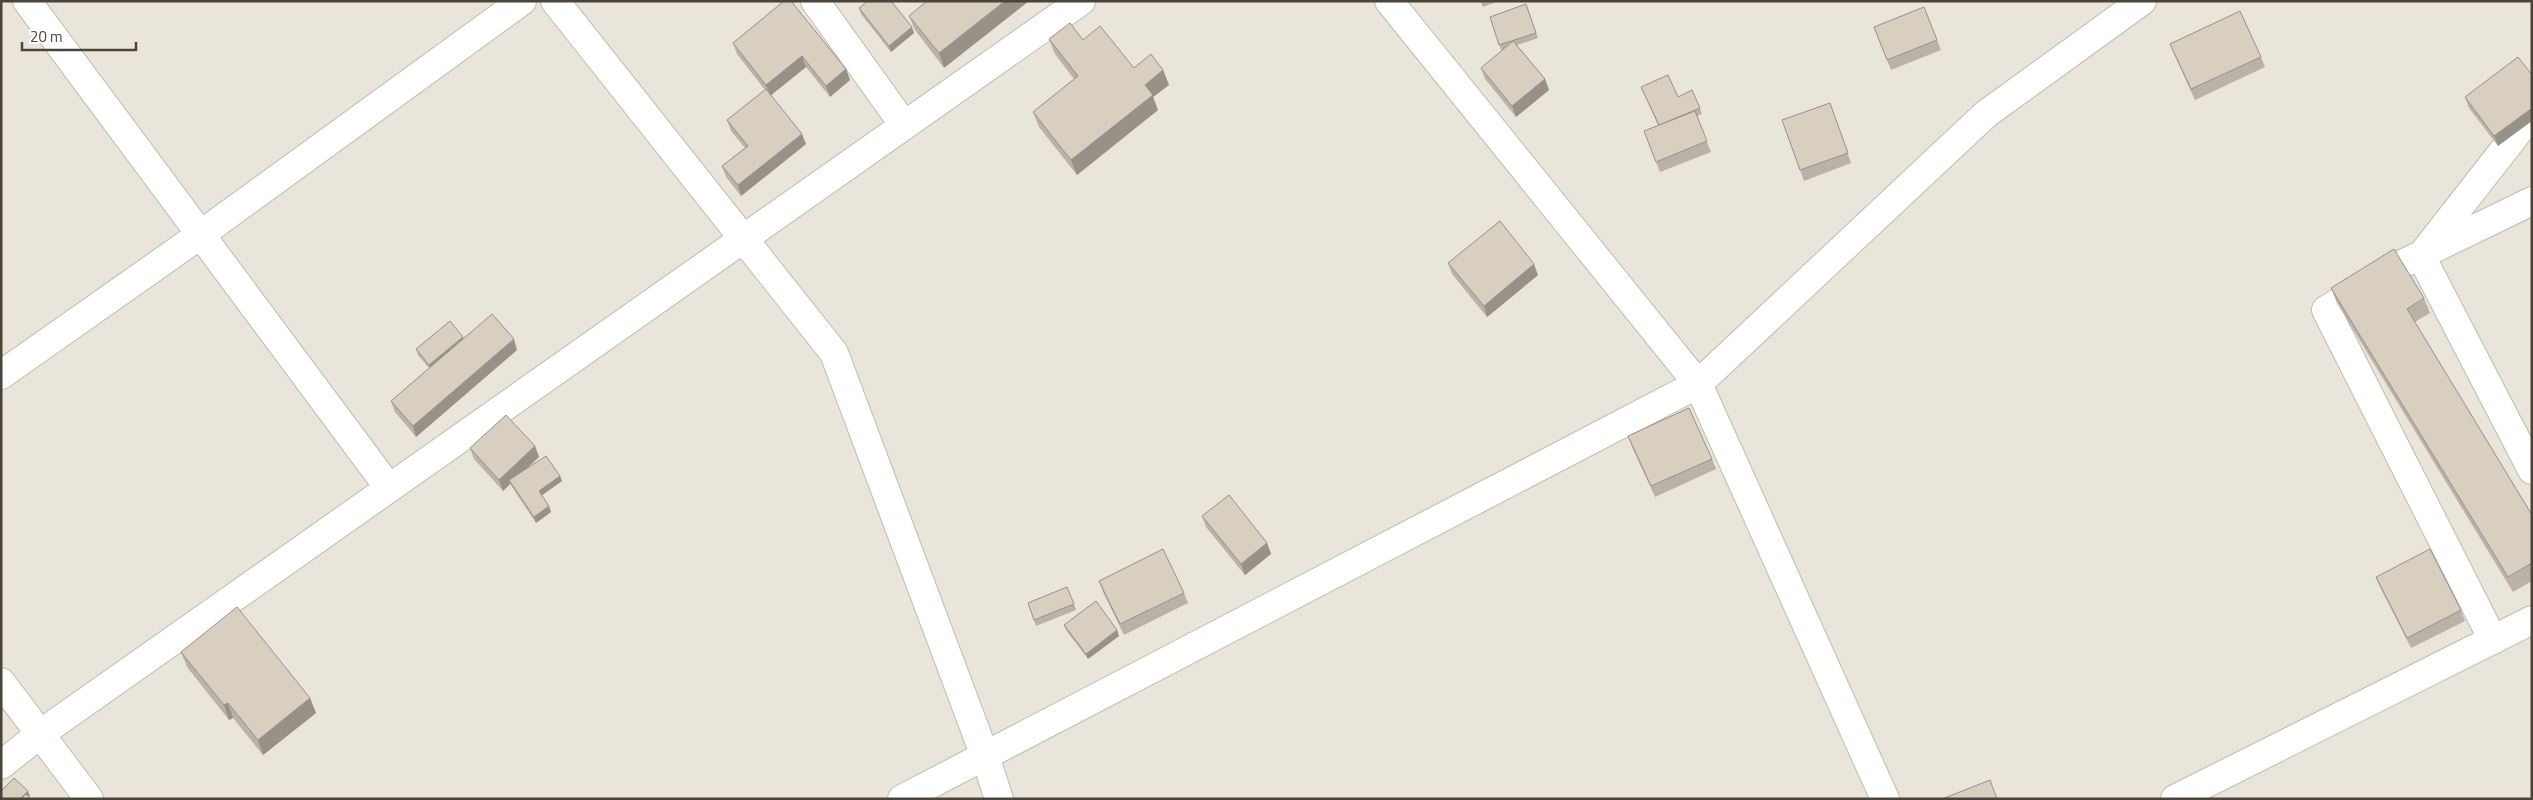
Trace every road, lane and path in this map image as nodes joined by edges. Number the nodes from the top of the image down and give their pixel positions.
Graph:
1 (27, 1) edge
2 (522, 1) edge
3 (555, 1) edge
4 (815, 1) edge
5 (1081, 1) edge
6 (1389, 1) edge
7 (2142, 1) edge
8 (2532, 114) edge
9 (904, 125) junction
10 (2532, 201) edge
11 (200, 235) junction
12 (743, 238) junction
13 (2421, 256) junction
14 (1, 375) edge
15 (1698, 384) junction
16 (2532, 470) edge
17 (389, 488) junction
18 (2532, 620) edge
19 (2493, 640) junction
20 (1, 682) edge
21 (40, 734) junction
22 (985, 756) junction
23 (1, 764) edge
24 (89, 799) edge
25 (902, 799) edge
26 (999, 799) edge
27 (1885, 799) edge
28 (2175, 799) edge

1 - 11 street
2 - 11 street
3 - 12 street
4 - 9 street
5 - 9 street
6 - 15 street
7 - 15 street
8 - 13 street
9 - 12 street
10 - 13 street
11 - 14 street
11 - 17 street
12 - 17 street
12 - 22 street
13 - 16 street
13 - 19 street
15 - 22 street
15 - 27 street
17 - 21 street
18 - 19 street
19 - 28 street
20 - 21 street
21 - 23 street
21 - 24 street
22 - 25 street
22 - 26 street

